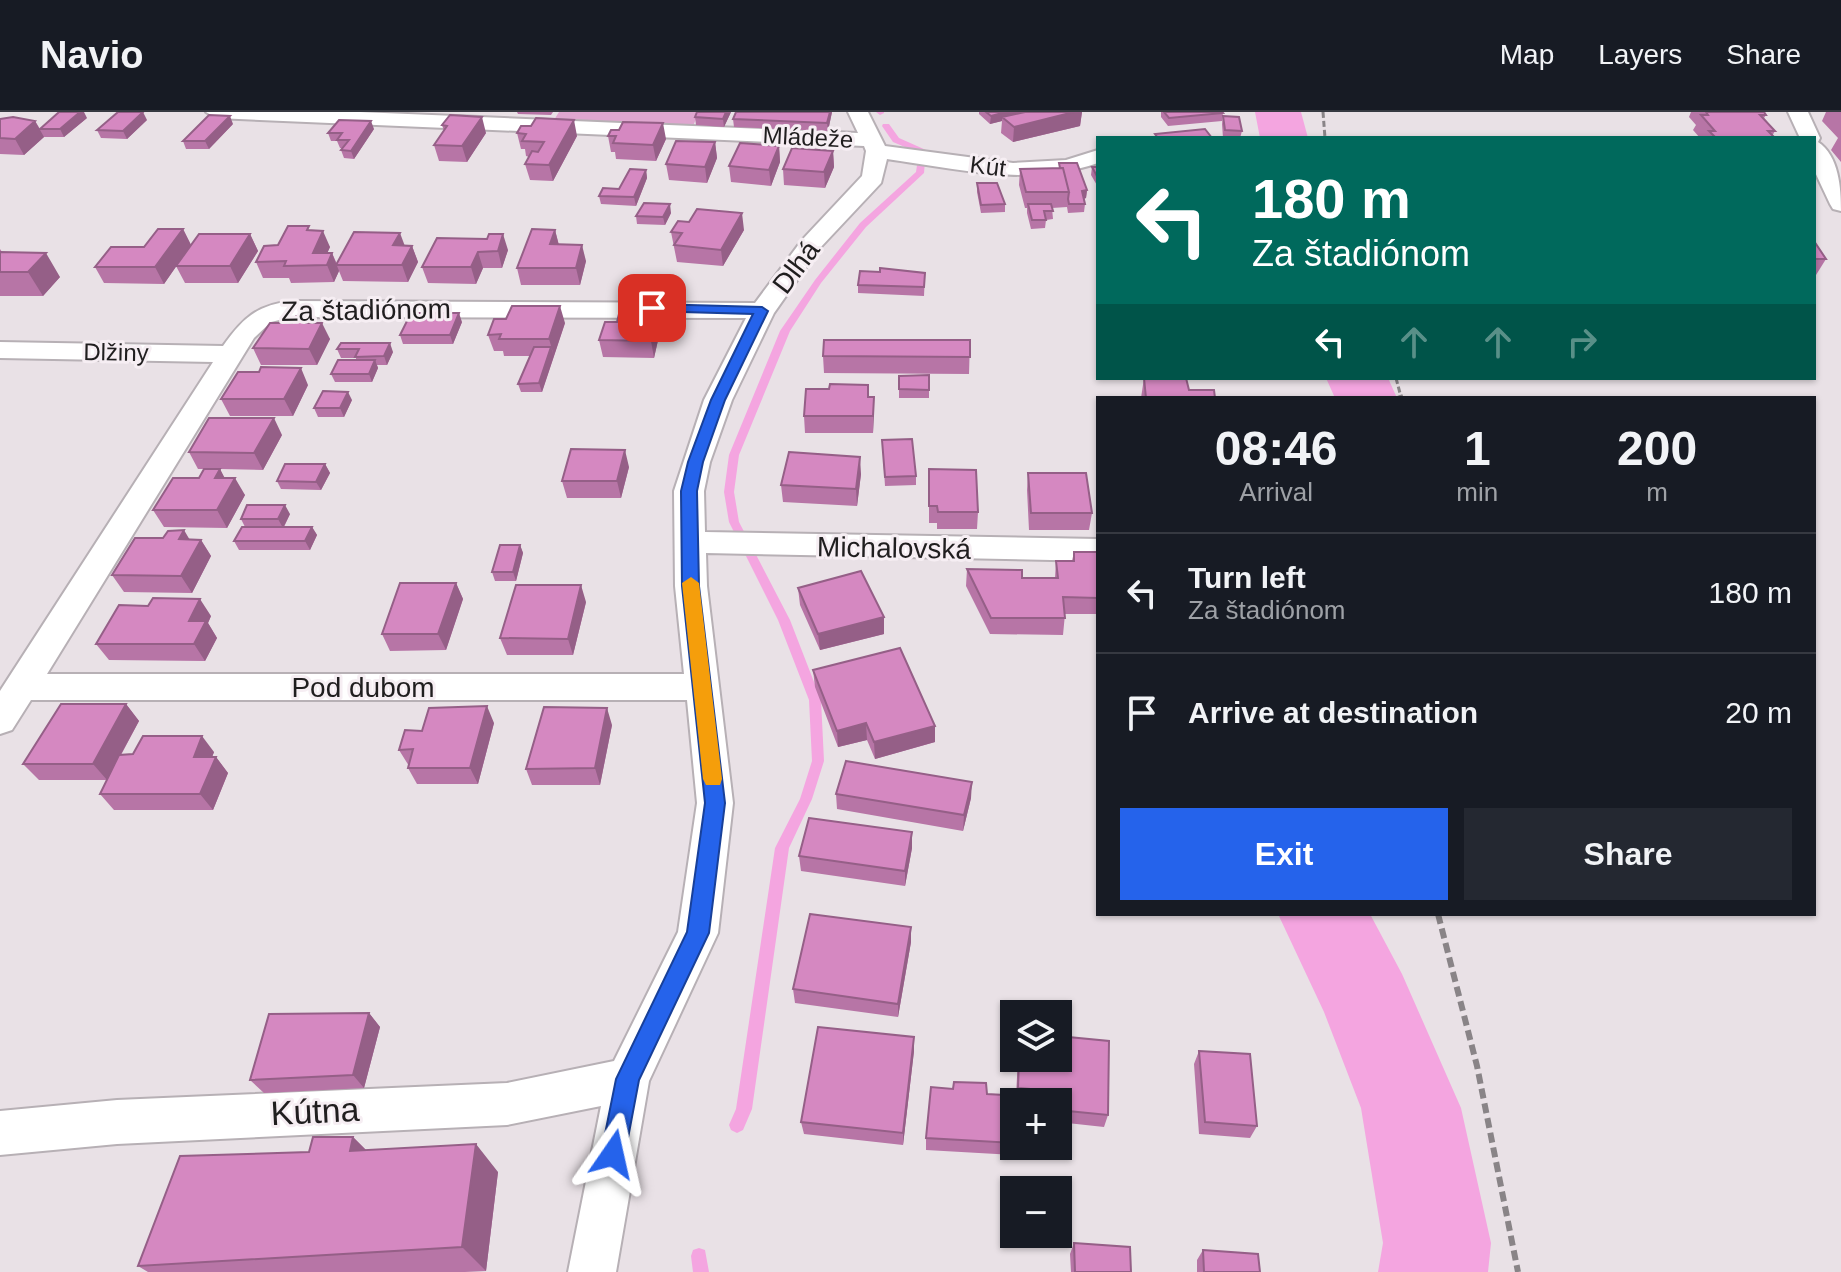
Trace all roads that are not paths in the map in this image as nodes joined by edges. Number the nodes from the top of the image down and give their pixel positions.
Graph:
1 (216, 112) edge
2 (1798, 112) edge
3 (869, 134) edge
4 (1809, 136) edge
5 (1816, 151) edge
6 (1096, 157) edge
7 (1841, 204) edge
8 (762, 311) junction
9 (0, 350) edge
10 (231, 354) junction
11 (689, 542) junction
12 (1096, 550) edge
13 (21, 687) junction
14 (704, 687) junction
15 (0, 720) edge
16 (628, 1079) junction
17 (0, 1133) edge
18 (592, 1272) edge

1 - 3 street, Mládeže
2 - 4 street
3 - 6 street, Kút
3 - 8 street, Dlhá
5 - 7 street
8 - 10 street, Za štadiónom
8 - 11 street, Dlhá
9 - 10 street, Dlžiny
10 - 13 street, Za štadiónom
11 - 12 street, Michalovská
11 - 14 street, Dlhá
13 - 14 street, Pod dubom
13 - 15 street, Za štadiónom
14 - 16 street, Dlhá
16 - 17 street, Kútna
16 - 18 street, Dlhá

